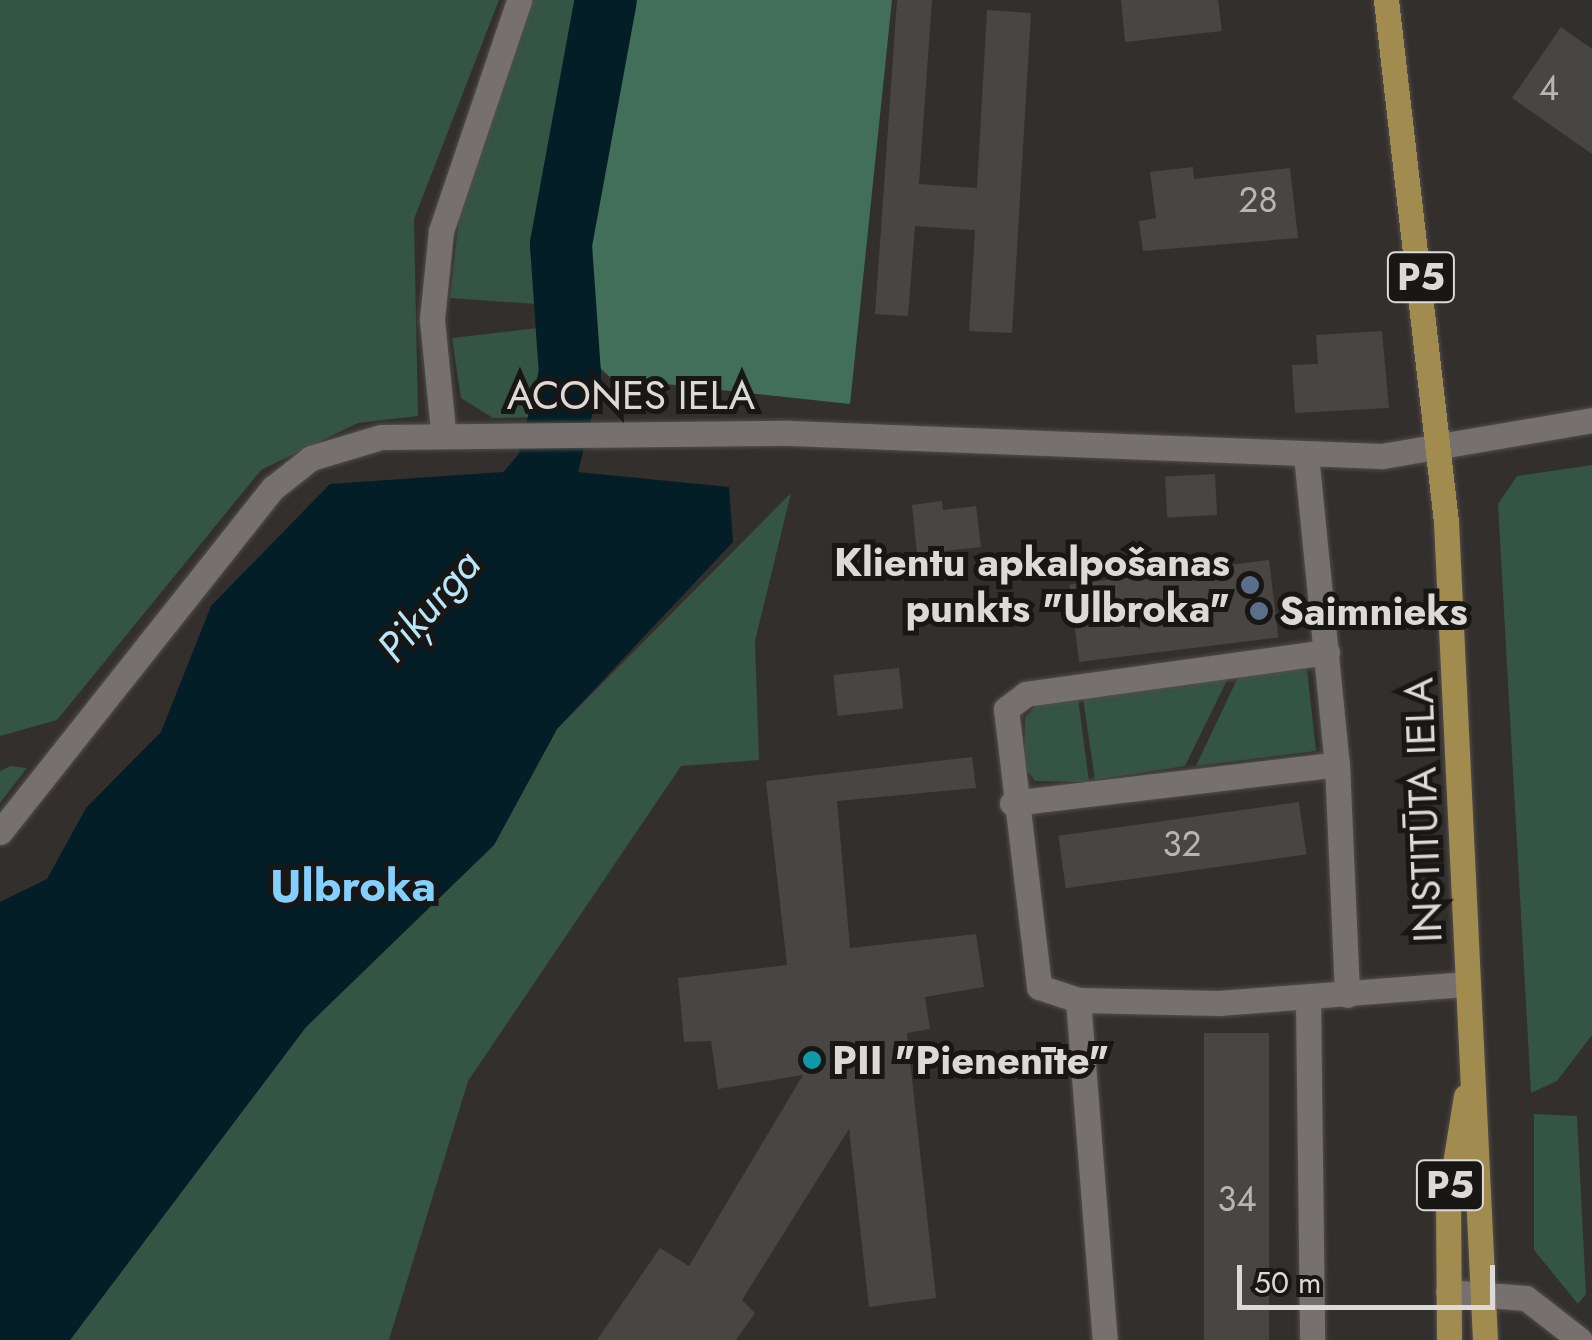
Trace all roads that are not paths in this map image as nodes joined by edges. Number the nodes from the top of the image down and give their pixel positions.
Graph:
1 (519, 0) edge
2 (1386, 0) edge
3 (1592, 420) edge
4 (443, 430) junction
5 (1439, 446) junction
6 (1306, 455) junction
7 (1327, 652) junction
8 (1337, 764) junction
9 (1012, 803) junction
10 (0, 832) edge
11 (1467, 984) junction
12 (1348, 995) junction
13 (1078, 1000) junction
14 (1308, 1000) junction
15 (1469, 1081) junction
16 (1448, 1292) junction
17 (1484, 1293) junction
18 (1106, 1340) edge
19 (1312, 1340) edge
20 (1448, 1340) edge
21 (1484, 1340) edge
22 (1580, 1340) edge

1 - 4 street
2 - 5 main road, INSTITŪTA IELA / P5
3 - 5 street, ACONES IELA
4 - 6 street, ACONES IELA
4 - 10 street, ACONES IELA
5 - 6 street, ACONES IELA
5 - 11 main road, INSTITŪTA IELA / P5
6 - 7 street
7 - 8 street
7 - 9 street
8 - 9 street
8 - 12 street
9 - 13 street
11 - 12 street
11 - 15 main road, INSTITŪTA IELA / P5
12 - 14 street
13 - 14 street
13 - 18 street
14 - 19 street
15 - 16 main road, INSTITŪTA IELA / P5
15 - 17 main road, INSTITŪTA IELA / P5
16 - 17 street
16 - 20 main road, INSTITŪTA IELA / P5
17 - 21 main road, INSTITŪTA IELA / P5
17 - 22 street

